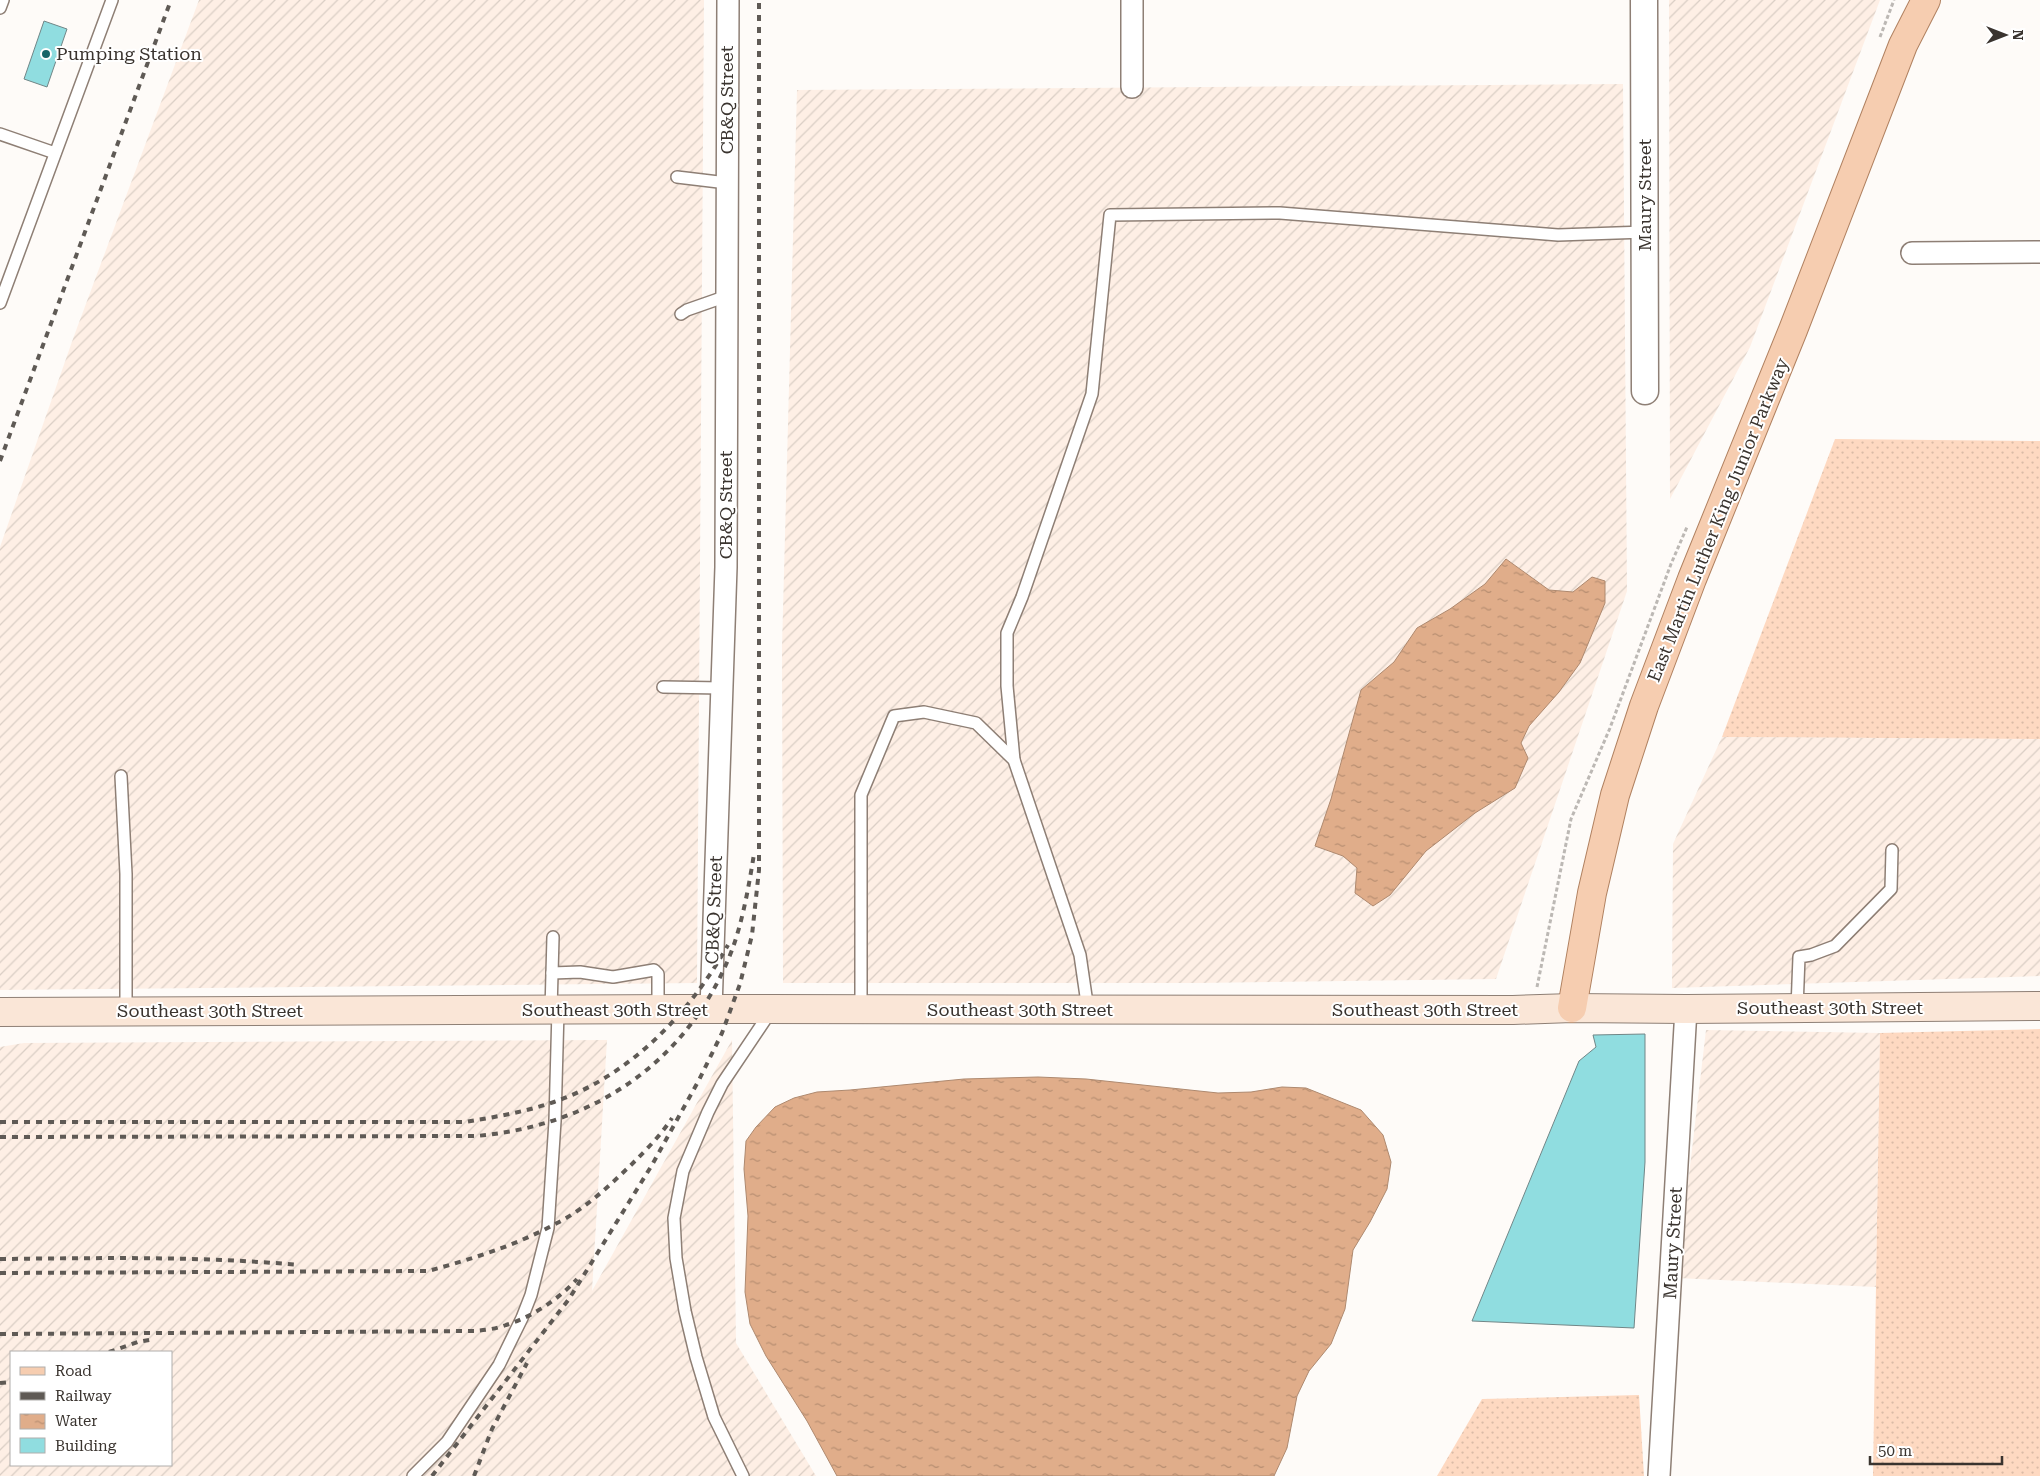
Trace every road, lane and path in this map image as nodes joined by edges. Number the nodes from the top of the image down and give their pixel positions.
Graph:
1 (3, 0) edge
2 (112, 0) edge
3 (728, 0) edge
4 (1132, 0) edge
5 (1644, 0) edge
6 (1912, 0) edge
7 (1926, 0) edge
8 (0, 8) edge
9 (1903, 45) junction
10 (1132, 87) dead end
11 (0, 134) edge
12 (55, 153) junction
13 (677, 177) dead end
14 (727, 183) junction
15 (1645, 232) junction
16 (2040, 252) edge
17 (1912, 253) dead end
18 (727, 296) junction
19 (0, 303) edge
20 (681, 314) dead end
21 (1645, 391) dead end
22 (663, 687) dead end
23 (722, 688) junction
24 (1014, 760) junction
25 (121, 776) dead end
26 (1892, 850) dead end
27 (553, 937) dead end
28 (552, 973) junction
29 (2040, 1006) edge
30 (1572, 1008) junction
31 (1797, 1008) junction
32 (711, 1009) junction
33 (772, 1009) junction
34 (1686, 1009) junction
35 (555, 1010) junction
36 (658, 1010) junction
37 (861, 1010) junction
38 (1088, 1010) junction
39 (0, 1012) edge
40 (126, 1012) junction
41 (413, 1476) edge
42 (743, 1476) edge
43 (1659, 1476) edge

1 - 8 lane
2 - 12 lane
3 - 14 street, CB&Q Street
4 - 10 street
5 - 15 street, Maury Street
6 - 9 main road, East Martin Luther King Junior Parkway
7 - 9 main road, East Martin Luther King Junior Parkway
9 - 30 main road, East Martin Luther King Junior Parkway
11 - 12 lane
12 - 19 lane
13 - 14 lane
14 - 18 street, CB&Q Street
15 - 21 street, Maury Street
15 - 24 lane
16 - 17 street
18 - 20 lane
18 - 23 street, CB&Q Street
22 - 23 lane
23 - 32 street, CB&Q Street
24 - 37 lane
24 - 38 lane
25 - 40 lane
26 - 31 lane
27 - 28 lane
28 - 35 lane
28 - 36 lane
29 - 31 main road, Southeast 30th Street
30 - 34 main road, Southeast 30th Street
30 - 38 main road, Southeast 30th Street
31 - 34 main road, Southeast 30th Street
32 - 33 main road, Southeast 30th Street
32 - 36 main road, Southeast 30th Street
33 - 37 main road, Southeast 30th Street
33 - 42 lane
34 - 43 street, Maury Street
35 - 36 main road, Southeast 30th Street
35 - 40 main road, Southeast 30th Street
35 - 41 lane
37 - 38 main road, Southeast 30th Street
39 - 40 main road, Southeast 30th Street

